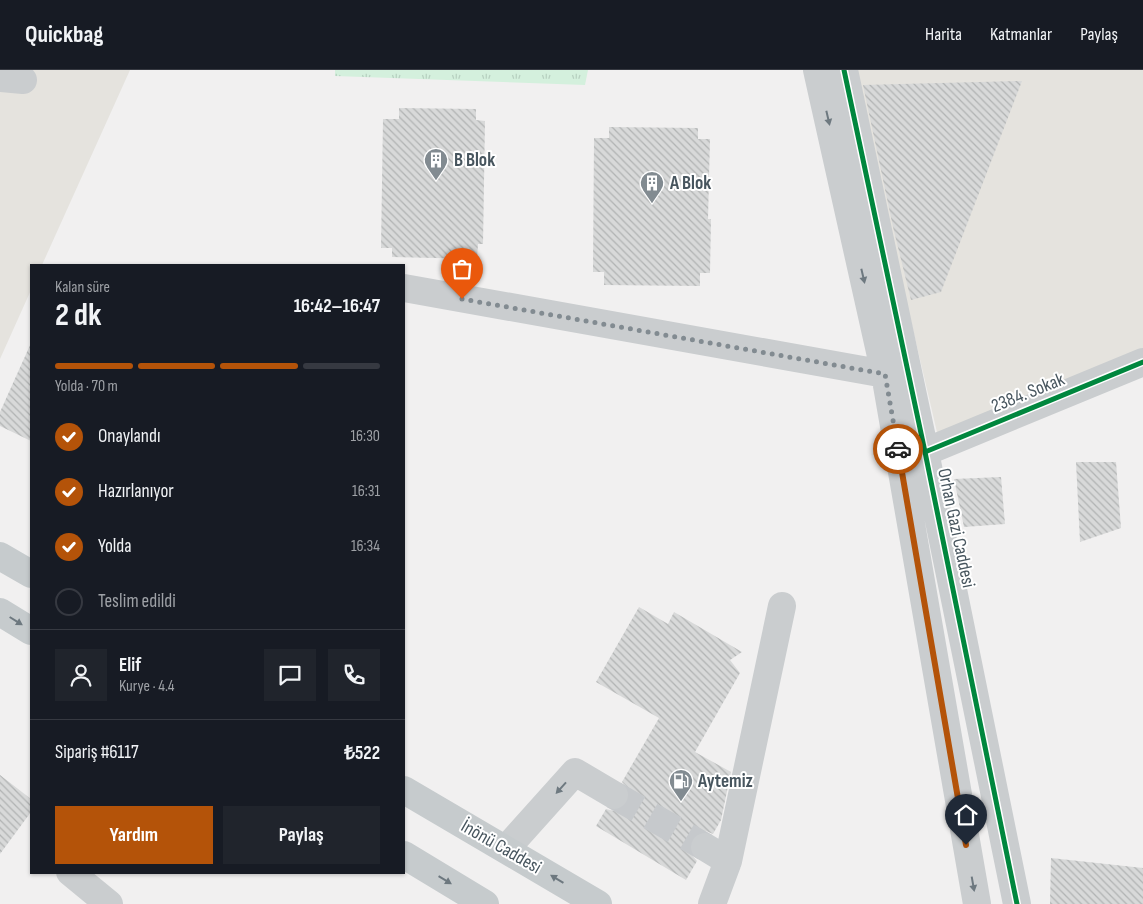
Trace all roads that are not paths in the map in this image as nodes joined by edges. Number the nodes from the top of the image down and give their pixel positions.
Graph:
1 (817, 70) edge
2 (844, 70) edge
3 (405, 288) edge
4 (1143, 362) edge
5 (885, 374) junction
6 (925, 452) junction
7 (0, 556) edge
8 (30, 573) edge
9 (782, 606) dead end
10 (0, 612) edge
11 (30, 630) edge
12 (405, 791) edge
13 (614, 795) tunnel mouth
14 (506, 849) junction
15 (405, 856) edge
16 (72, 874) edge
17 (109, 904) edge
18 (485, 904) edge
19 (598, 904) edge
20 (712, 904) edge
21 (976, 904) edge
22 (1017, 904) edge

1 -> 5 street
2 - 6 street, Orhan Gazi Caddesi
3 - 5 street
4 - 6 street, 2384. Sokak
5 -> 21 street
6 - 22 street, Orhan Gazi Caddesi
7 - 8 main road
9 - 20 street
10 -> 11 main road
12 - 14 main road, İnönü Caddesi
13 -> 14 street
19 -> 14 main road, İnönü Caddesi
15 -> 18 main road
16 - 17 street

